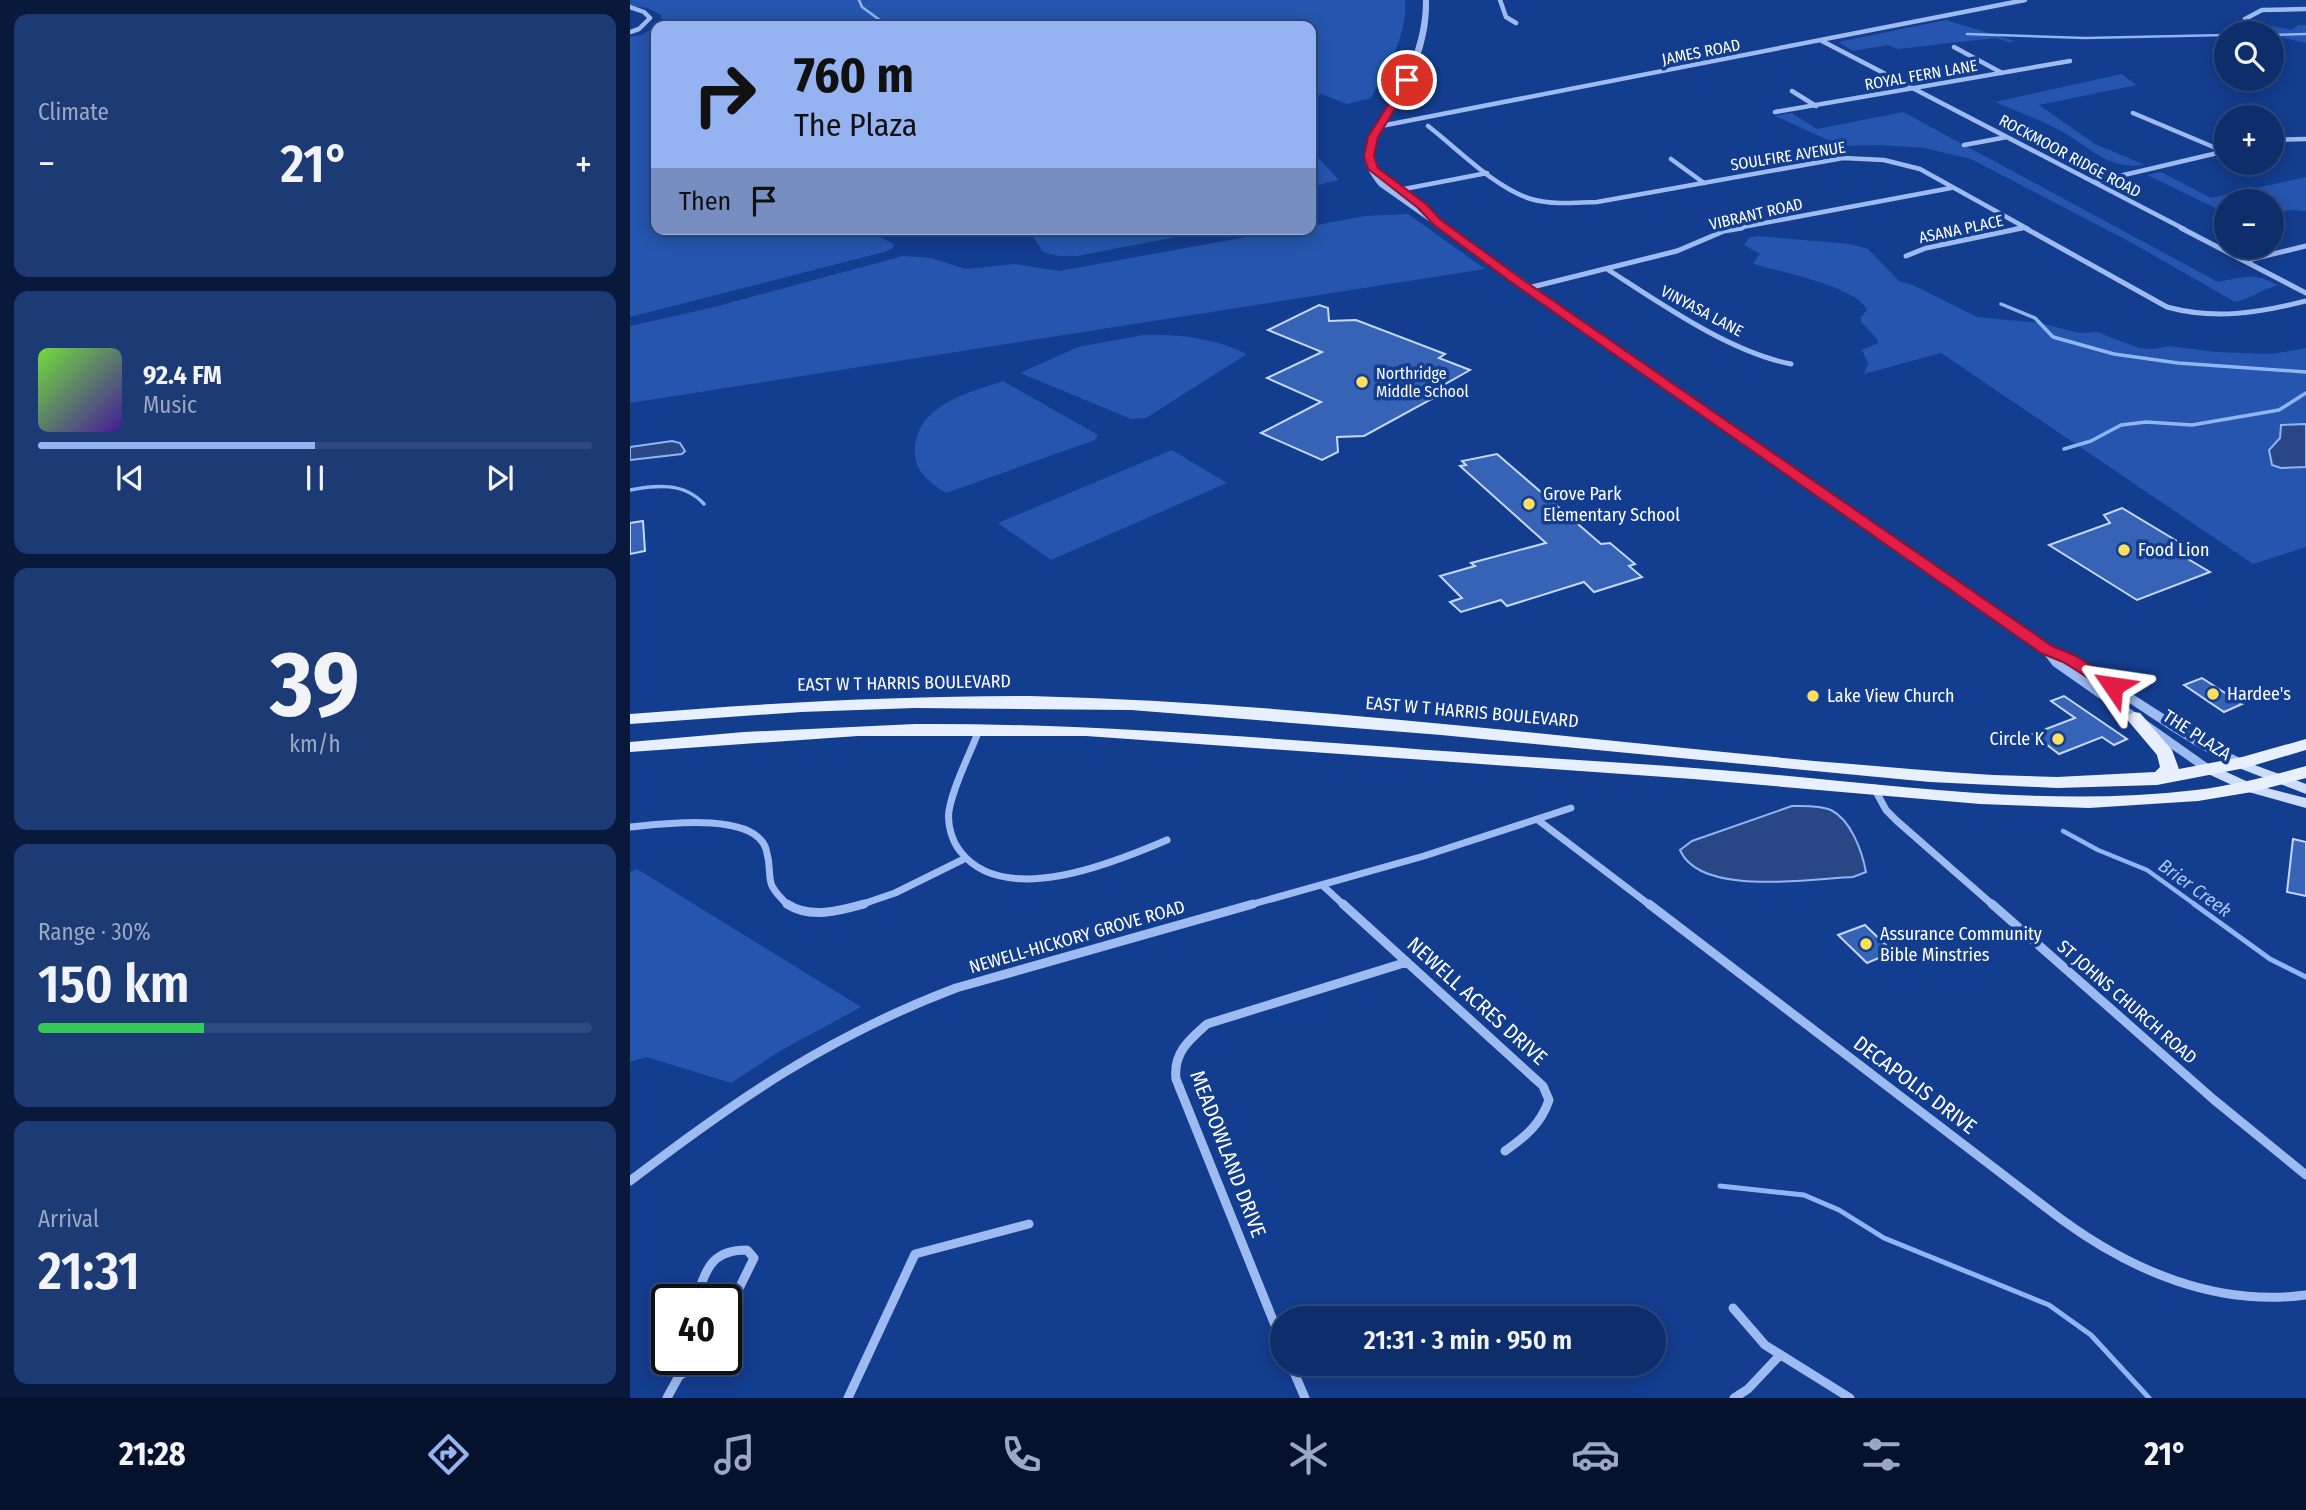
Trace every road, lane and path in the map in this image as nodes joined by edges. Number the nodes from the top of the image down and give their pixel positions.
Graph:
1 (1426, 0) edge
2 (1500, 0) edge
3 (2025, 0) edge
4 (630, 7) edge
5 (2306, 9) edge
6 (2245, 19) dead end
7 (1516, 23) dead end
8 (630, 32) edge
9 (1822, 40) junction
10 (1954, 47) dead end
11 (2070, 61) dead end
12 (2003, 74) junction
13 (1915, 89) junction
14 (1792, 91) dead end
15 (1816, 106) junction
16 (1775, 112) dead end
17 (2133, 113) dead end
18 (1381, 126) junction
19 (1428, 126) dead end
20 (2007, 136) junction
21 (2306, 139) edge
22 (2284, 140) edge
23 (1964, 145) dead end
24 (2214, 146) edge
25 (2214, 154) edge
26 (1671, 159) dead end
27 (1374, 169) junction
28 (1487, 173) junction
29 (2094, 182) junction
30 (1704, 183) junction
31 (1952, 187) junction
32 (1399, 190) junction
33 (1437, 222) junction
34 (2023, 228) junction
35 (2306, 246) edge
36 (1906, 256) dead end
37 (2244, 261) junction
38 (1607, 269) junction
39 (1528, 288) junction
40 (2306, 293) edge
41 (2306, 301) edge
42 (1791, 364) dead end
43 (2046, 650) junction
44 (2134, 717) junction
45 (630, 719) edge
46 (979, 729) junction
47 (2306, 744) edge
48 (630, 747) edge
49 (2241, 764) junction
50 (2211, 770) junction
51 (2306, 772) edge
52 (2157, 779) junction
53 (2279, 780) junction
54 (1874, 788) junction
55 (2250, 788) junction
56 (2306, 789) edge
57 (2306, 803) edge
58 (1571, 808) dead end
59 (1538, 820) junction
60 (630, 827) edge
61 (1167, 840) dead end
62 (964, 859) junction
63 (1322, 885) junction
64 (1407, 962) junction
65 (1504, 1151) dead end
66 (2306, 1175) edge
67 (630, 1181) edge
68 (1028, 1224) dead end
69 (703, 1284) edge
70 (741, 1284) edge
71 (2306, 1295) edge
72 (1734, 1308) dead end
73 (1270, 1313) edge
74 (1780, 1355) junction
75 (679, 1376) edge
76 (1296, 1376) edge
77 (667, 1398) edge
78 (848, 1398) edge
79 (1305, 1398) edge
80 (1734, 1398) edge
81 (1850, 1398) edge

1 - 18 street
2 - 7 street
3 - 9 street, JAMES ROAD
4 - 8 street
5 - 6 street
9 - 13 street, ROCKMOOR RIDGE ROAD
9 - 18 street, JAMES ROAD
10 - 12 street
11 - 12 street, ROYAL FERN LANE
12 - 13 street, ROYAL FERN LANE
13 - 15 street, ROYAL FERN LANE
13 - 20 street, ROCKMOOR RIDGE ROAD
14 - 15 street
15 - 16 street, ROYAL FERN LANE
17 - 24 street
18 - 27 street
19 - 28 street, SOULFIRE AVENUE
20 - 23 street
20 - 29 street, ROCKMOOR RIDGE ROAD
21 - 22 street
25 - 29 street
26 - 30 street
27 - 32 street, THE PLAZA
27 - 33 street, THE PLAZA
28 - 30 street, SOULFIRE AVENUE
28 - 32 street
29 - 37 street, ROCKMOOR RIDGE ROAD
30 - 31 street, SOULFIRE AVENUE
31 - 34 street, SOULFIRE AVENUE
31 - 38 street, VIBRANT ROAD
32 - 33 street, THE PLAZA
33 - 39 street, THE PLAZA
34 - 36 street, ASANA PLACE
34 - 41 street, SOULFIRE AVENUE
35 - 37 street
37 - 40 street, ROCKMOOR RIDGE ROAD
38 - 39 street, VIBRANT ROAD
38 - 42 street, VINYASA LANE
39 - 43 street, THE PLAZA
43 - 44 street, THE PLAZA
43 - 49 street, THE PLAZA
44 - 50 street, THE PLAZA
44 - 52 main road
45 - 52 main road, EAST W T HARRIS BOULEVARD
46 - 48 main road
46 - 54 main road
46 - 62 street
47 - 49 main road, EAST W T HARRIS BOULEVARD
49 - 50 main road, EAST W T HARRIS BOULEVARD
49 - 53 main road, THE PLAZA
50 - 52 main road, EAST W T HARRIS BOULEVARD
50 - 55 main road, THE PLAZA
51 - 53 main road
53 - 55 main road
53 - 56 main road, THE PLAZA
54 - 55 main road
54 - 66 street, ST JOHNS CHURCH ROAD
55 - 57 main road, THE PLAZA
58 - 59 street, NEWELL-HICKORY GROVE ROAD
59 - 63 street, NEWELL-HICKORY GROVE ROAD
59 - 71 street, DECAPOLIS DRIVE
60 - 62 street
61 - 62 street
63 - 64 street, NEWELL ACRES DRIVE
63 - 67 street, NEWELL-HICKORY GROVE ROAD
64 - 65 street, NEWELL ACRES DRIVE
64 - 73 street, MEADOWLAND DRIVE
68 - 78 street
69 - 70 street
72 - 74 street
74 - 80 street
74 - 81 street
75 - 77 street
76 - 79 street

